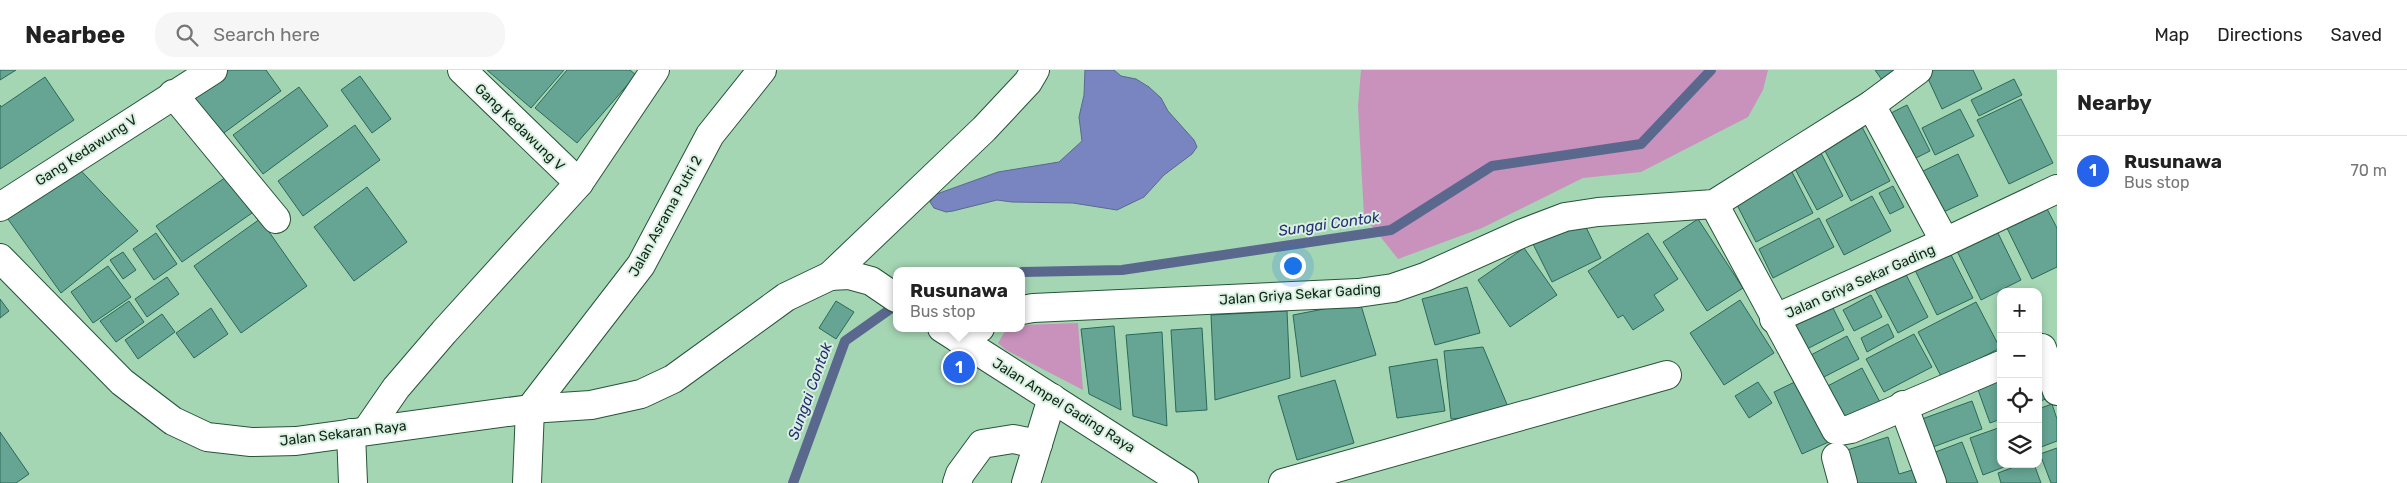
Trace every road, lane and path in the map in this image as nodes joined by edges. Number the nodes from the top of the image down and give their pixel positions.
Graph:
1 (213, 70) edge
2 (462, 70) edge
3 (655, 70) edge
4 (762, 70) edge
5 (1035, 70) edge
6 (1918, 70) edge
7 (173, 94) junction
8 (1871, 105) junction
9 (578, 183) junction
10 (2057, 189) edge
11 (1714, 204) junction
12 (0, 207) edge
13 (276, 219) dead end
14 (1945, 242) junction
15 (0, 258) edge
16 (830, 276) junction
17 (893, 296) edge
18 (1025, 309) edge
19 (1774, 319) junction
20 (961, 332) edge
21 (2046, 346) edge
22 (1997, 367) edge
23 (1666, 375) dead end
24 (2057, 391) edge
25 (1052, 398) junction
26 (1903, 405) junction
27 (530, 409) junction
28 (359, 432) junction
29 (1038, 444) junction
30 (1836, 457) dead end
31 (353, 483) edge
32 (527, 483) edge
33 (956, 483) edge
34 (1026, 483) edge
35 (1184, 483) edge
36 (1283, 483) edge
37 (1843, 483) edge
38 (1932, 483) edge

1 - 7 street, Gang Kedawung V
2 - 9 street, Gang Kedawung V
3 - 9 street
4 - 27 street, Jalan Asrama Putri 2
5 - 16 street
6 - 8 street, Jalan Griya Sekar Gading
7 - 12 street, Gang Kedawung V
7 - 13 street
8 - 11 street, Jalan Griya Sekar Gading
8 - 14 street, Jalan Griya Sekar Gading
9 - 28 street
10 - 14 street, Jalan Griya Sekar Gading
11 - 18 street, Jalan Griya Sekar Gading
11 - 19 street, Jalan Griya Sekar Gading
14 - 19 street, Jalan Griya Sekar Gading
15 - 28 street, Jalan Sekaran Raya
16 - 17 street
16 - 27 street, Jalan Sekaran Raya
19 - 26 street, Jalan Griya Sekar Gading
20 - 25 street, Jalan Ampel Gading Raya
21 - 24 street
22 - 26 street, Jalan Griya Sekar Gading
23 - 36 street
25 - 29 street
25 - 35 street, Jalan Ampel Gading Raya
26 - 38 street
27 - 28 street, Jalan Sekaran Raya
27 - 32 street
28 - 31 street
29 - 33 street
29 - 34 street
30 - 37 street

